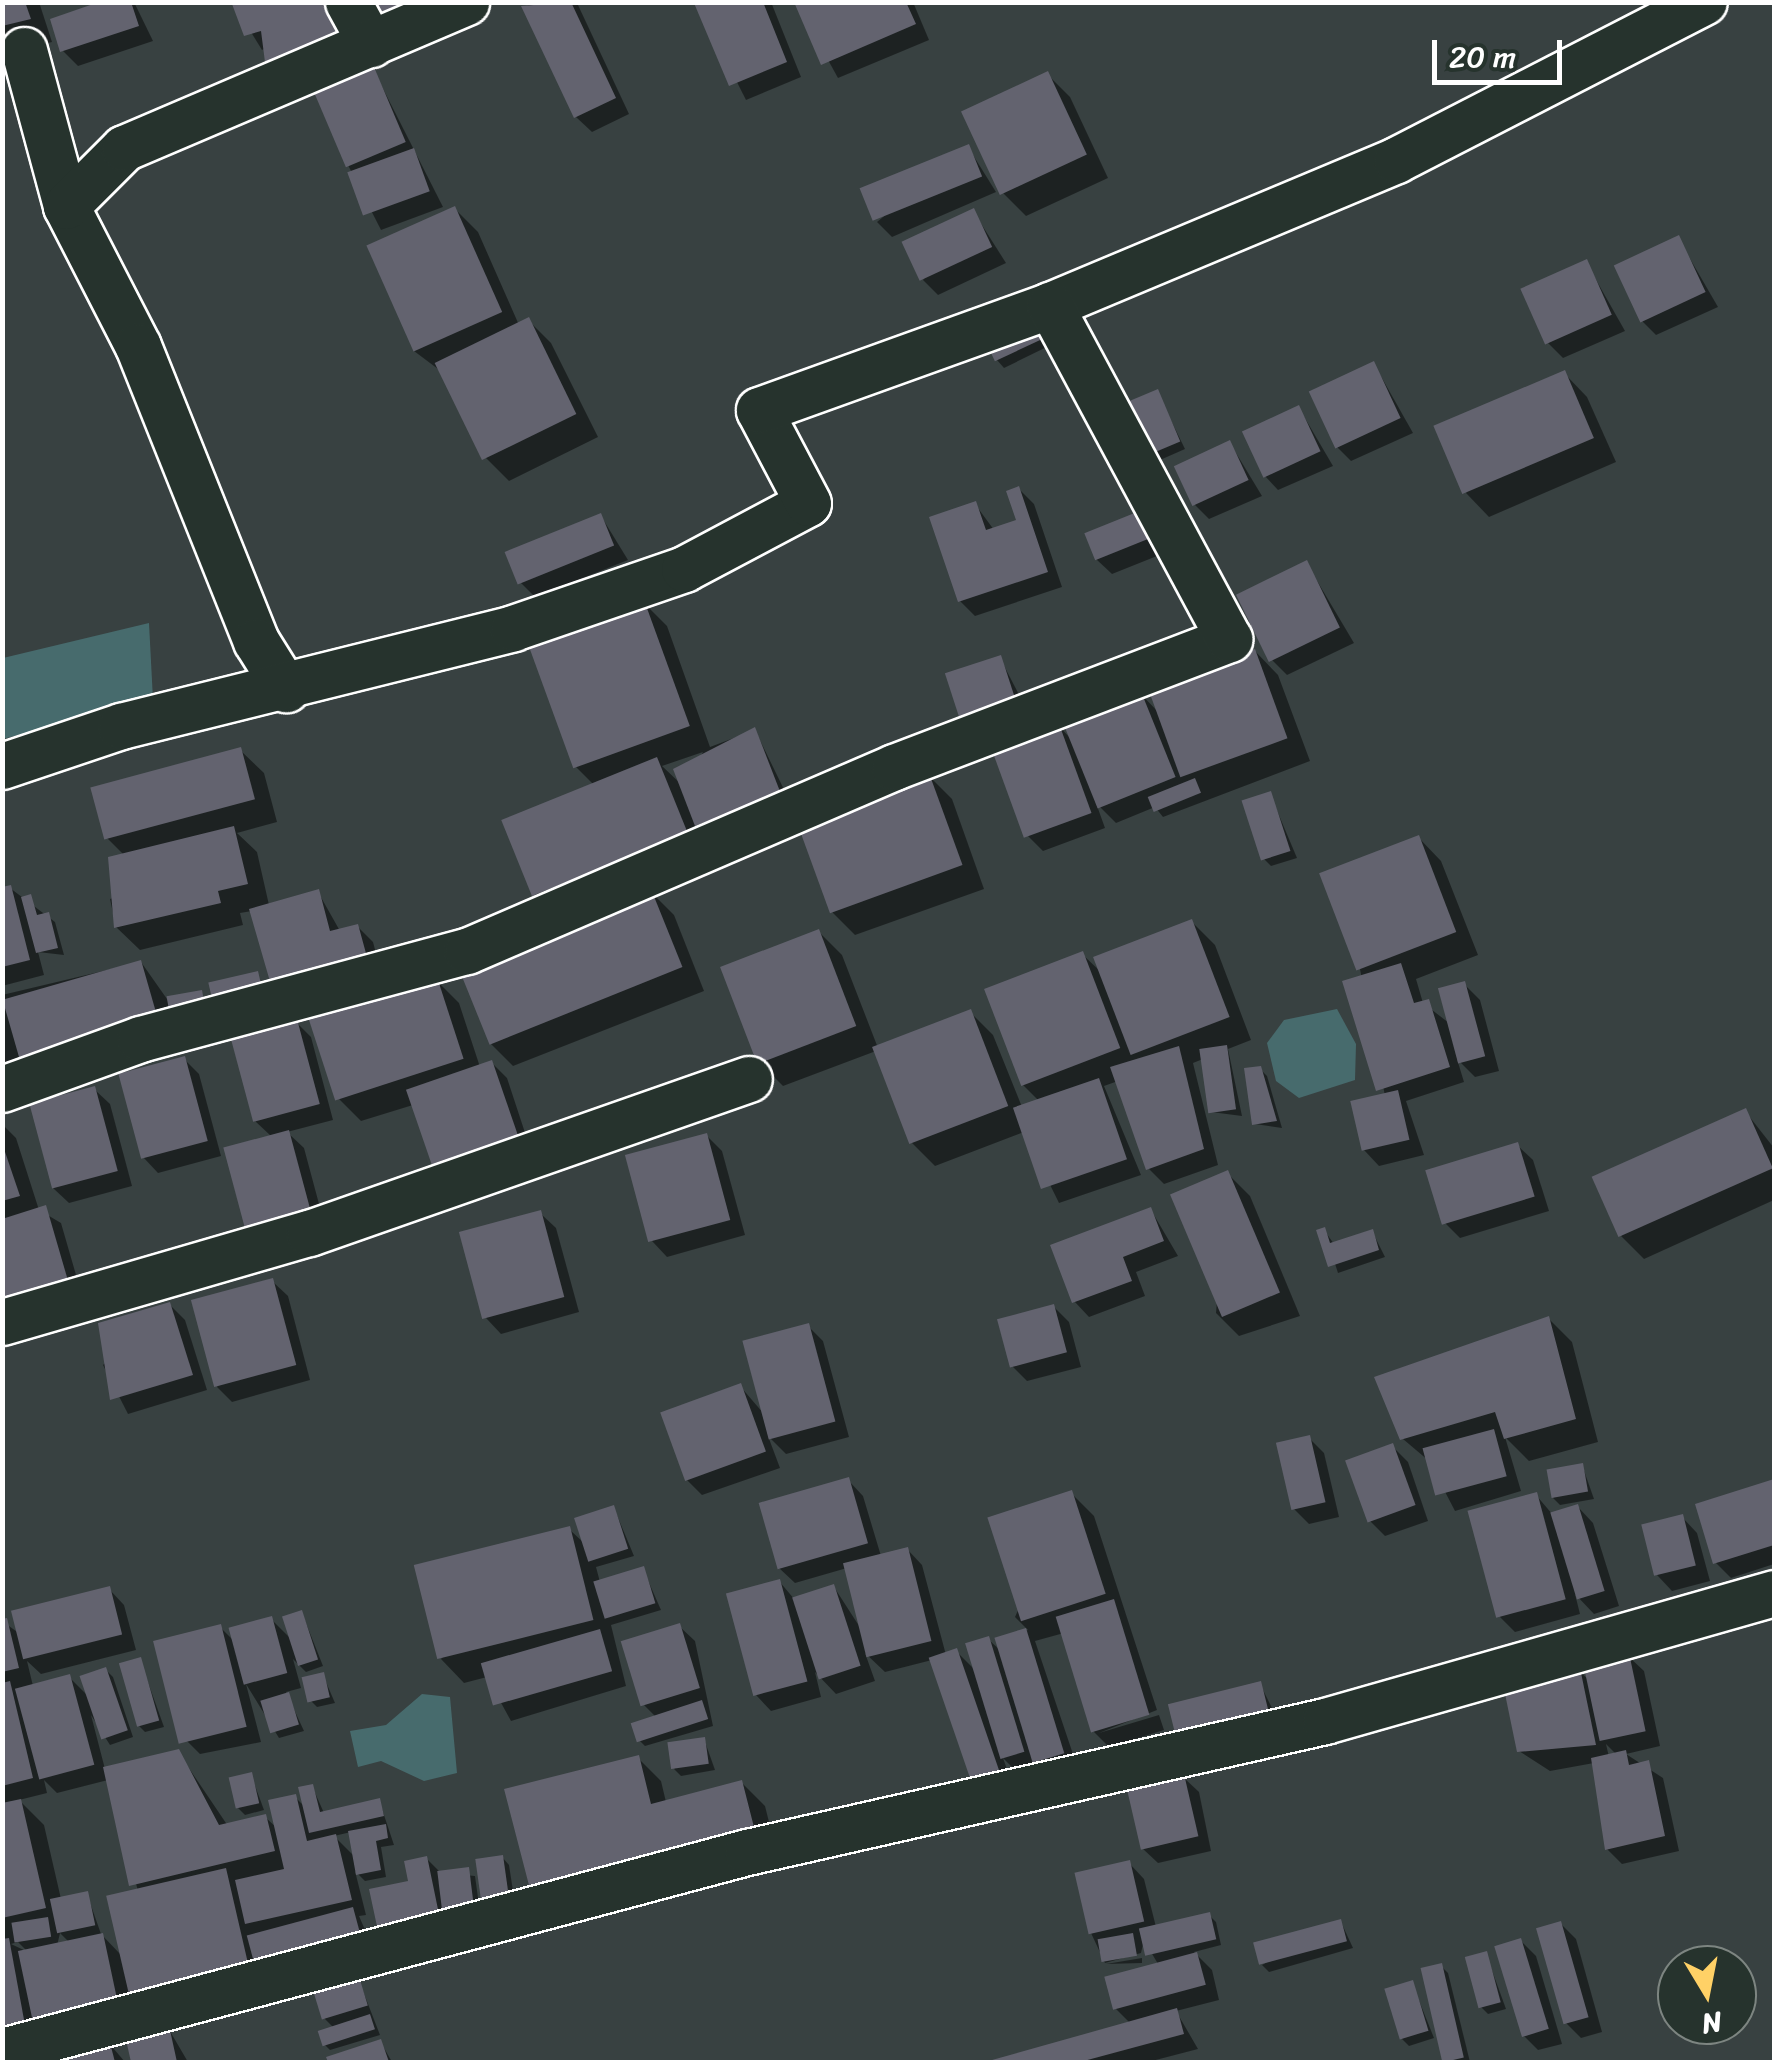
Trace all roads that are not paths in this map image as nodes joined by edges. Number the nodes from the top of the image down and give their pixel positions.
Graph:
1 (348, 2) edge
2 (466, 2) edge
3 (1704, 2) edge
4 (371, 44) junction
5 (24, 50) dead end
6 (66, 206) junction
7 (1050, 305) junction
8 (286, 689) junction
9 (2, 766) edge
10 (748, 1079) dead end
11 (2, 1089) edge
12 (2, 1322) edge
13 (1774, 1593) edge
14 (2, 2051) edge

1 - 4 street
2 - 4 street
3 - 7 street
4 - 6 street
5 - 6 street
6 - 8 street
7 - 8 street
7 - 11 street
8 - 9 street
10 - 12 street
13 - 14 street

